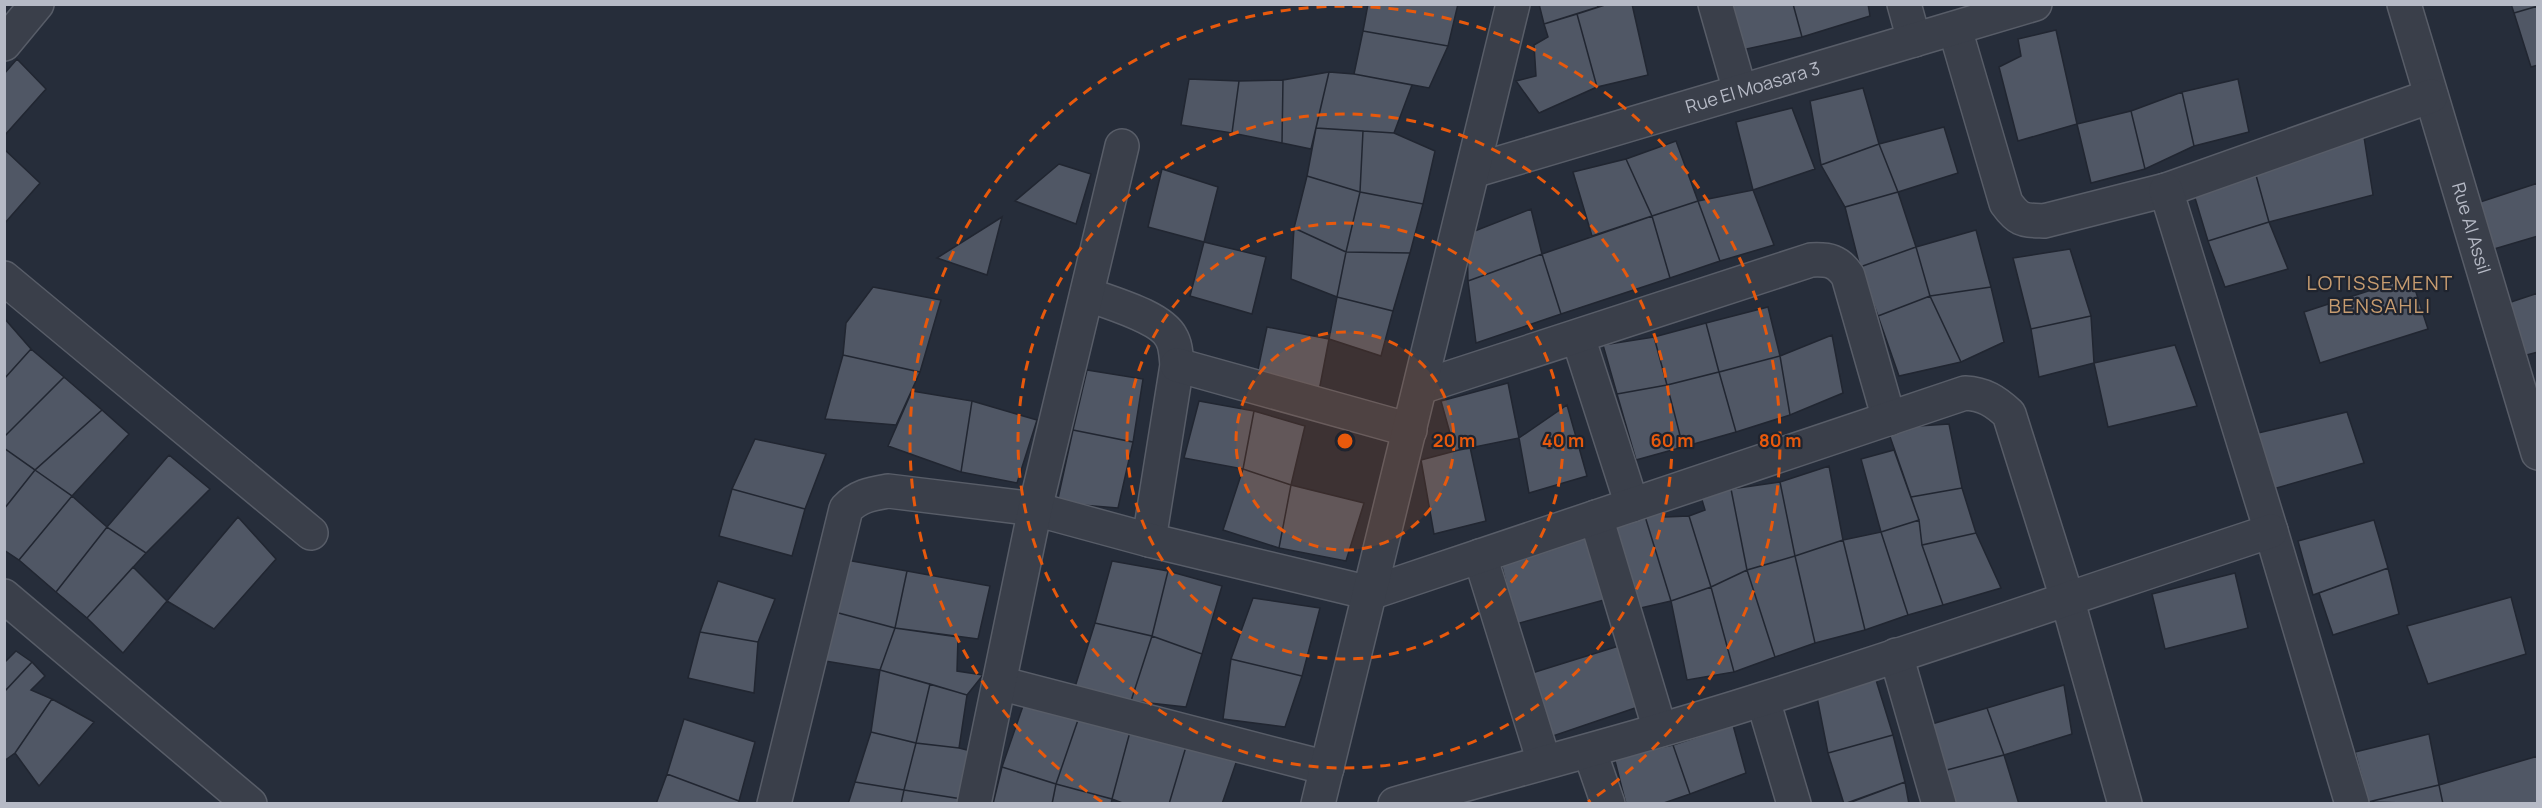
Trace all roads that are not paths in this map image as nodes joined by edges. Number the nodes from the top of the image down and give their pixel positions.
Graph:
1 (1513, 4) edge
2 (1715, 4) edge
3 (1904, 4) edge
4 (2035, 4) edge
5 (2404, 4) edge
6 (30, 7) edge
7 (1955, 29) junction
8 (1914, 40) junction
9 (4, 44) edge
10 (1740, 91) junction
11 (2431, 96) junction
12 (1122, 146) dead end
13 (1473, 171) junction
14 (2166, 190) junction
15 (4, 278) edge
16 (1087, 294) junction
17 (1578, 337) junction
18 (1177, 365) junction
19 (1421, 387) junction
20 (1889, 418) junction
21 (1410, 430) junction
22 (2538, 453) edge
23 (1632, 505) junction
24 (1035, 509) junction
25 (1596, 517) junction
26 (2271, 531) junction
27 (312, 533) dead end
28 (1149, 540) junction
29 (1480, 556) junction
30 (1370, 593) junction
31 (4, 596) edge
32 (2067, 598) junction
33 (1896, 655) junction
34 (999, 683) junction
35 (1762, 700) junction
36 (1660, 730) junction
37 (1590, 752) junction
38 (1544, 762) junction
39 (1327, 768) junction
40 (250, 804) edge
41 (774, 804) edge
42 (974, 804) edge
43 (1318, 804) edge
44 (1395, 804) edge
45 (1608, 804) edge
46 (1794, 804) edge
47 (1939, 804) edge
48 (2125, 804) edge
49 (2352, 804) edge

1 - 13 street
2 - 10 street
3 - 8 street
4 - 7 street, Rue El Moasara 3
5 - 11 street, Rue Al Assil
6 - 9 street
7 - 8 street, Rue El Moasara 3
7 - 14 street
8 - 10 street, Rue El Moasara 3
10 - 13 street, Rue El Moasara 3
11 - 14 street
11 - 22 street, Rue Al Assil
12 - 16 street
13 - 19 street
14 - 26 street
15 - 27 street
16 - 18 street
16 - 24 street
17 - 19 street
17 - 20 street
17 - 23 street
18 - 21 street
18 - 28 street
19 - 21 street
20 - 23 street
20 - 32 street
21 - 30 street
23 - 25 street
24 - 28 street
24 - 34 street
24 - 41 street
25 - 29 street
25 - 36 street
26 - 32 street
26 - 49 street
28 - 30 street
29 - 30 street
29 - 38 street
30 - 39 street
31 - 40 street
32 - 33 street
32 - 48 street
33 - 35 street
33 - 47 street
34 - 39 street
34 - 42 street
35 - 36 street
35 - 46 street
36 - 37 street
37 - 38 street
37 - 45 street
38 - 44 street
39 - 43 street

